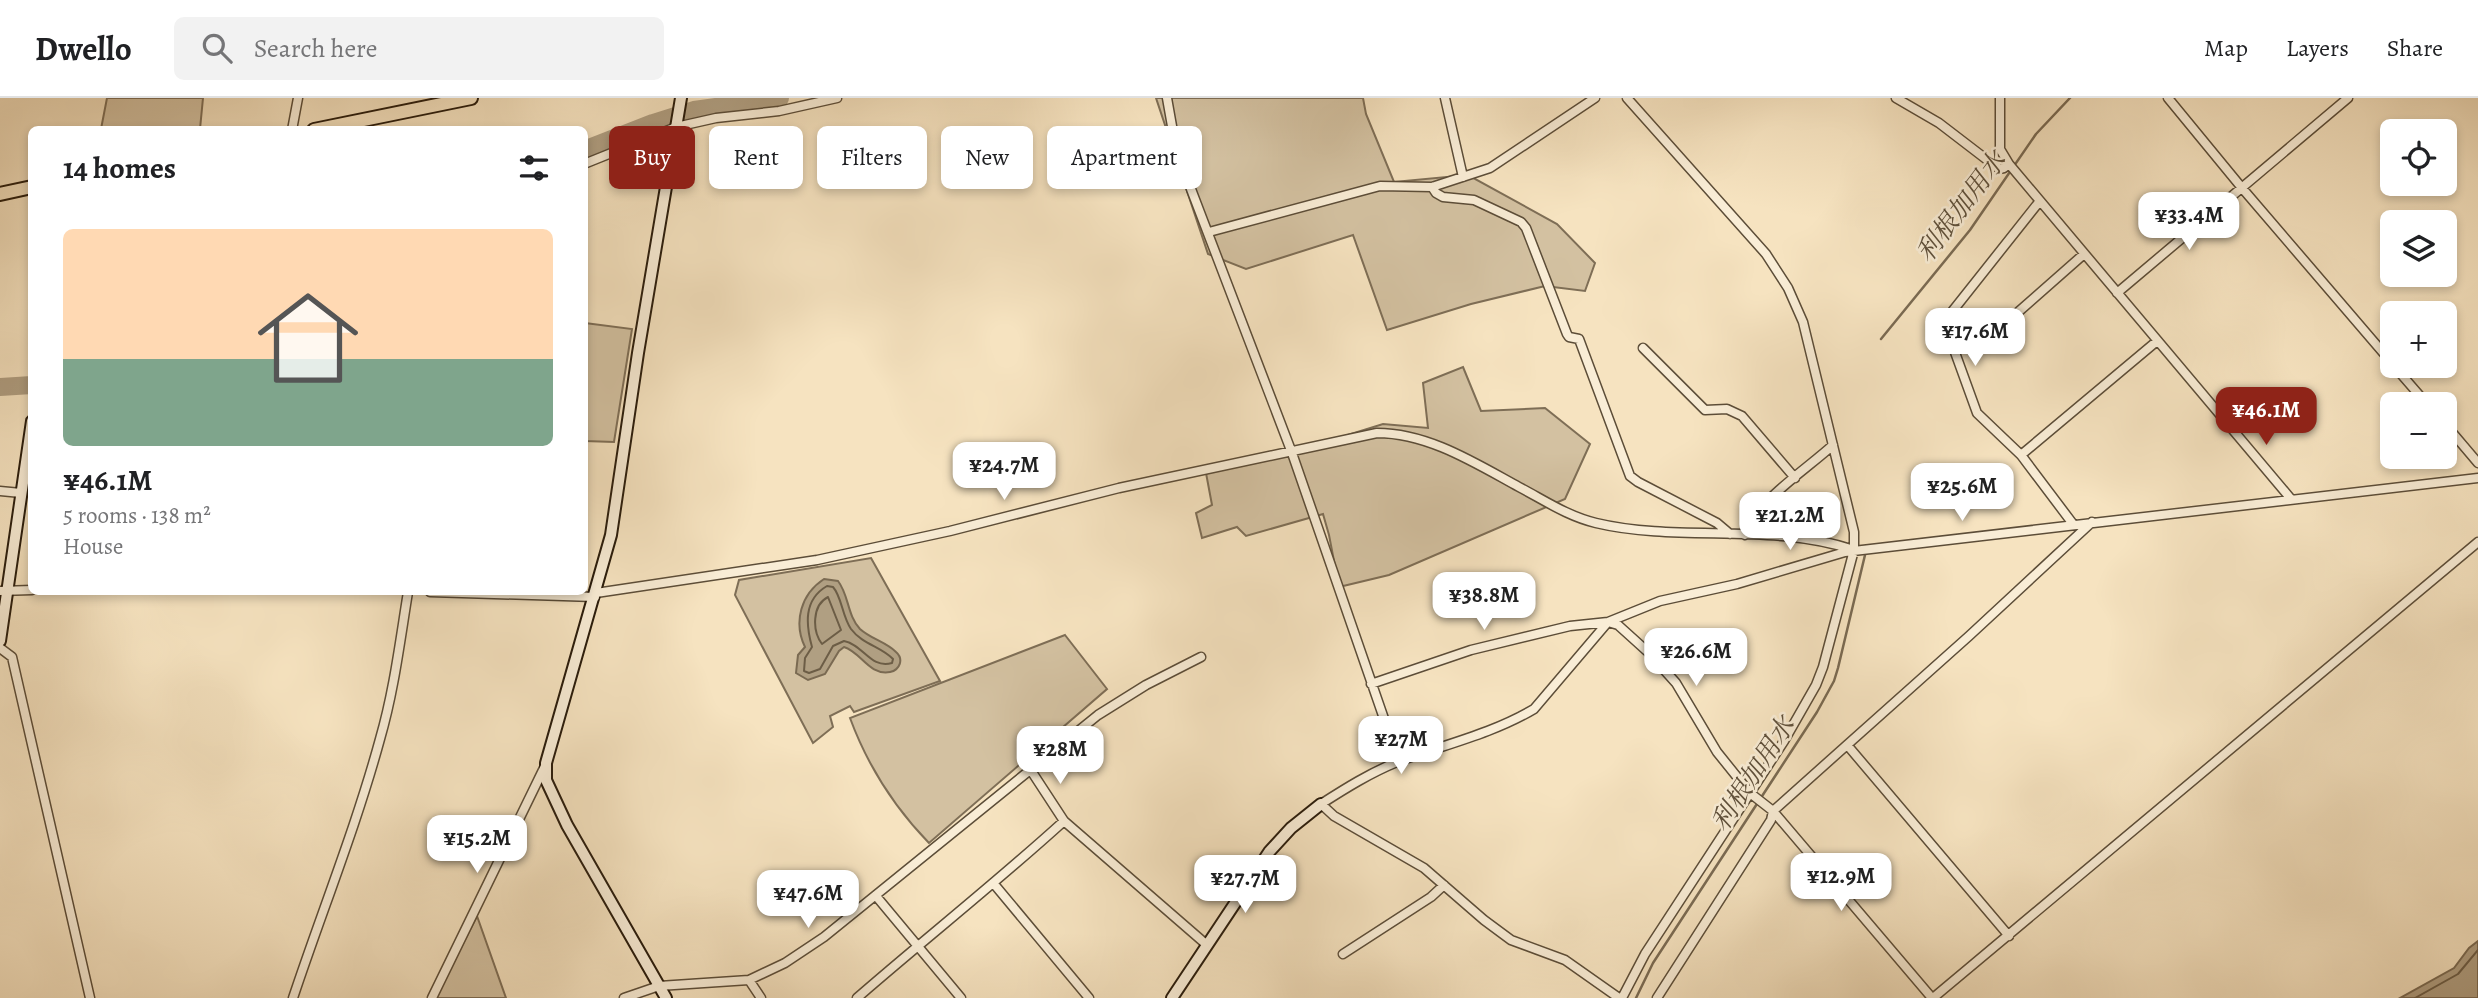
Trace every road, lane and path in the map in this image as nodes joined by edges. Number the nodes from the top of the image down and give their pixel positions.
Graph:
1 (298, 98) edge
2 (471, 98) edge
3 (837, 98) edge
4 (1167, 98) edge
5 (1445, 98) edge
6 (1595, 98) edge
7 (1627, 98) edge
8 (1896, 98) edge
9 (2000, 98) edge
10 (2168, 98) edge
11 (2348, 98) edge
12 (680, 102) edge
13 (676, 125) junction
14 (293, 126) edge
15 (334, 126) edge
16 (588, 162) edge
17 (2008, 164) junction
18 (1463, 177) junction
19 (1432, 187) junction
20 (28, 188) edge
21 (2242, 188) junction
22 (0, 194) edge
23 (2039, 202) junction
24 (1209, 232) junction
25 (2084, 254) junction
26 (2117, 293) junction
27 (2000, 328) dead end
28 (2157, 341) junction
29 (1643, 348) dead end
30 (2380, 350) edge
31 (2404, 378) edge
32 (2417, 392) edge
33 (2457, 439) edge
34 (1833, 445) junction
35 (28, 447) edge
36 (1292, 453) junction
37 (2021, 455) junction
38 (2478, 463) edge
39 (1795, 478) junction
40 (2478, 478) edge
41 (0, 491) edge
42 (21, 493) junction
43 (2291, 499) junction
44 (2092, 522) junction
45 (2073, 524) junction
46 (1731, 534) junction
47 (1745, 535) junction
48 (2478, 542) edge
49 (1854, 550) junction
50 (28, 590) edge
51 (3, 592) edge
52 (408, 595) edge
53 (588, 595) edge
54 (595, 595) junction
55 (1608, 621) junction
56 (0, 640) edge
57 (0, 648) edge
58 (1201, 657) dead end
59 (1371, 684) junction
60 (1848, 746) junction
61 (1399, 762) junction
62 (546, 763) junction
63 (1030, 769) junction
64 (1756, 798) junction
65 (1321, 804) junction
66 (1773, 811) junction
67 (1064, 821) junction
68 (994, 884) junction
69 (1444, 885) junction
70 (876, 896) junction
71 (2009, 936) junction
72 (1207, 945) junction
73 (917, 946) junction
74 (1343, 954) dead end
75 (749, 979) junction
76 (659, 986) junction
77 (90, 998) edge
78 (293, 998) edge
79 (432, 998) edge
80 (624, 998) edge
81 (666, 998) edge
82 (761, 998) edge
83 (857, 998) edge
84 (961, 998) edge
85 (1089, 998) edge
86 (1172, 998) edge
87 (1620, 998) edge
88 (1657, 998) edge
89 (1933, 998) edge

1 - 14 street
2 - 15 main road
3 - 13 street
4 - 24 street
5 - 18 street
6 - 18 street
7 - 34 street
8 - 17 street
9 - 17 street
10 - 21 street
11 - 21 street
12 - 13 main road
13 - 16 street
13 - 54 main road
17 - 23 street
18 - 19 street
19 - 24 street
19 - 46 street
20 - 22 main road
21 - 26 street
21 - 30 street
23 - 25 street
23 - 37 street
24 - 36 street
25 - 26 street
25 - 27 street
26 - 28 street
28 - 37 street
28 - 43 street
29 - 39 street
31 - 32 street
33 - 38 street
34 - 39 street
34 - 49 street
35 - 42 main road
36 - 46 street
36 - 54 street
36 - 59 street
37 - 45 street
39 - 47 street
40 - 43 street
41 - 42 street
42 - 51 main road
43 - 44 street
44 - 45 street
44 - 60 street
45 - 49 street
46 - 47 street
47 - 49 street
48 - 71 street
49 - 55 street
49 - 64 street
50 - 51 street
51 - 56 main road
52 - 78 street
53 - 54 street
54 - 62 main road
55 - 59 street
55 - 61 street
55 - 64 street
57 - 77 street
58 - 63 street
59 - 61 street
60 - 66 street
60 - 71 street
61 - 65 street
62 - 76 main road
62 - 79 street
63 - 67 street
63 - 70 street
64 - 66 street
64 - 87 street
65 - 69 street
65 - 72 main road
66 - 88 street
66 - 89 street
67 - 68 street
67 - 72 street
68 - 73 street
68 - 85 street
69 - 74 street
69 - 87 street
70 - 73 street
70 - 75 street
71 - 89 street
72 - 86 main road
73 - 83 street
73 - 84 street
75 - 76 street
75 - 82 street
76 - 80 street
76 - 81 main road

